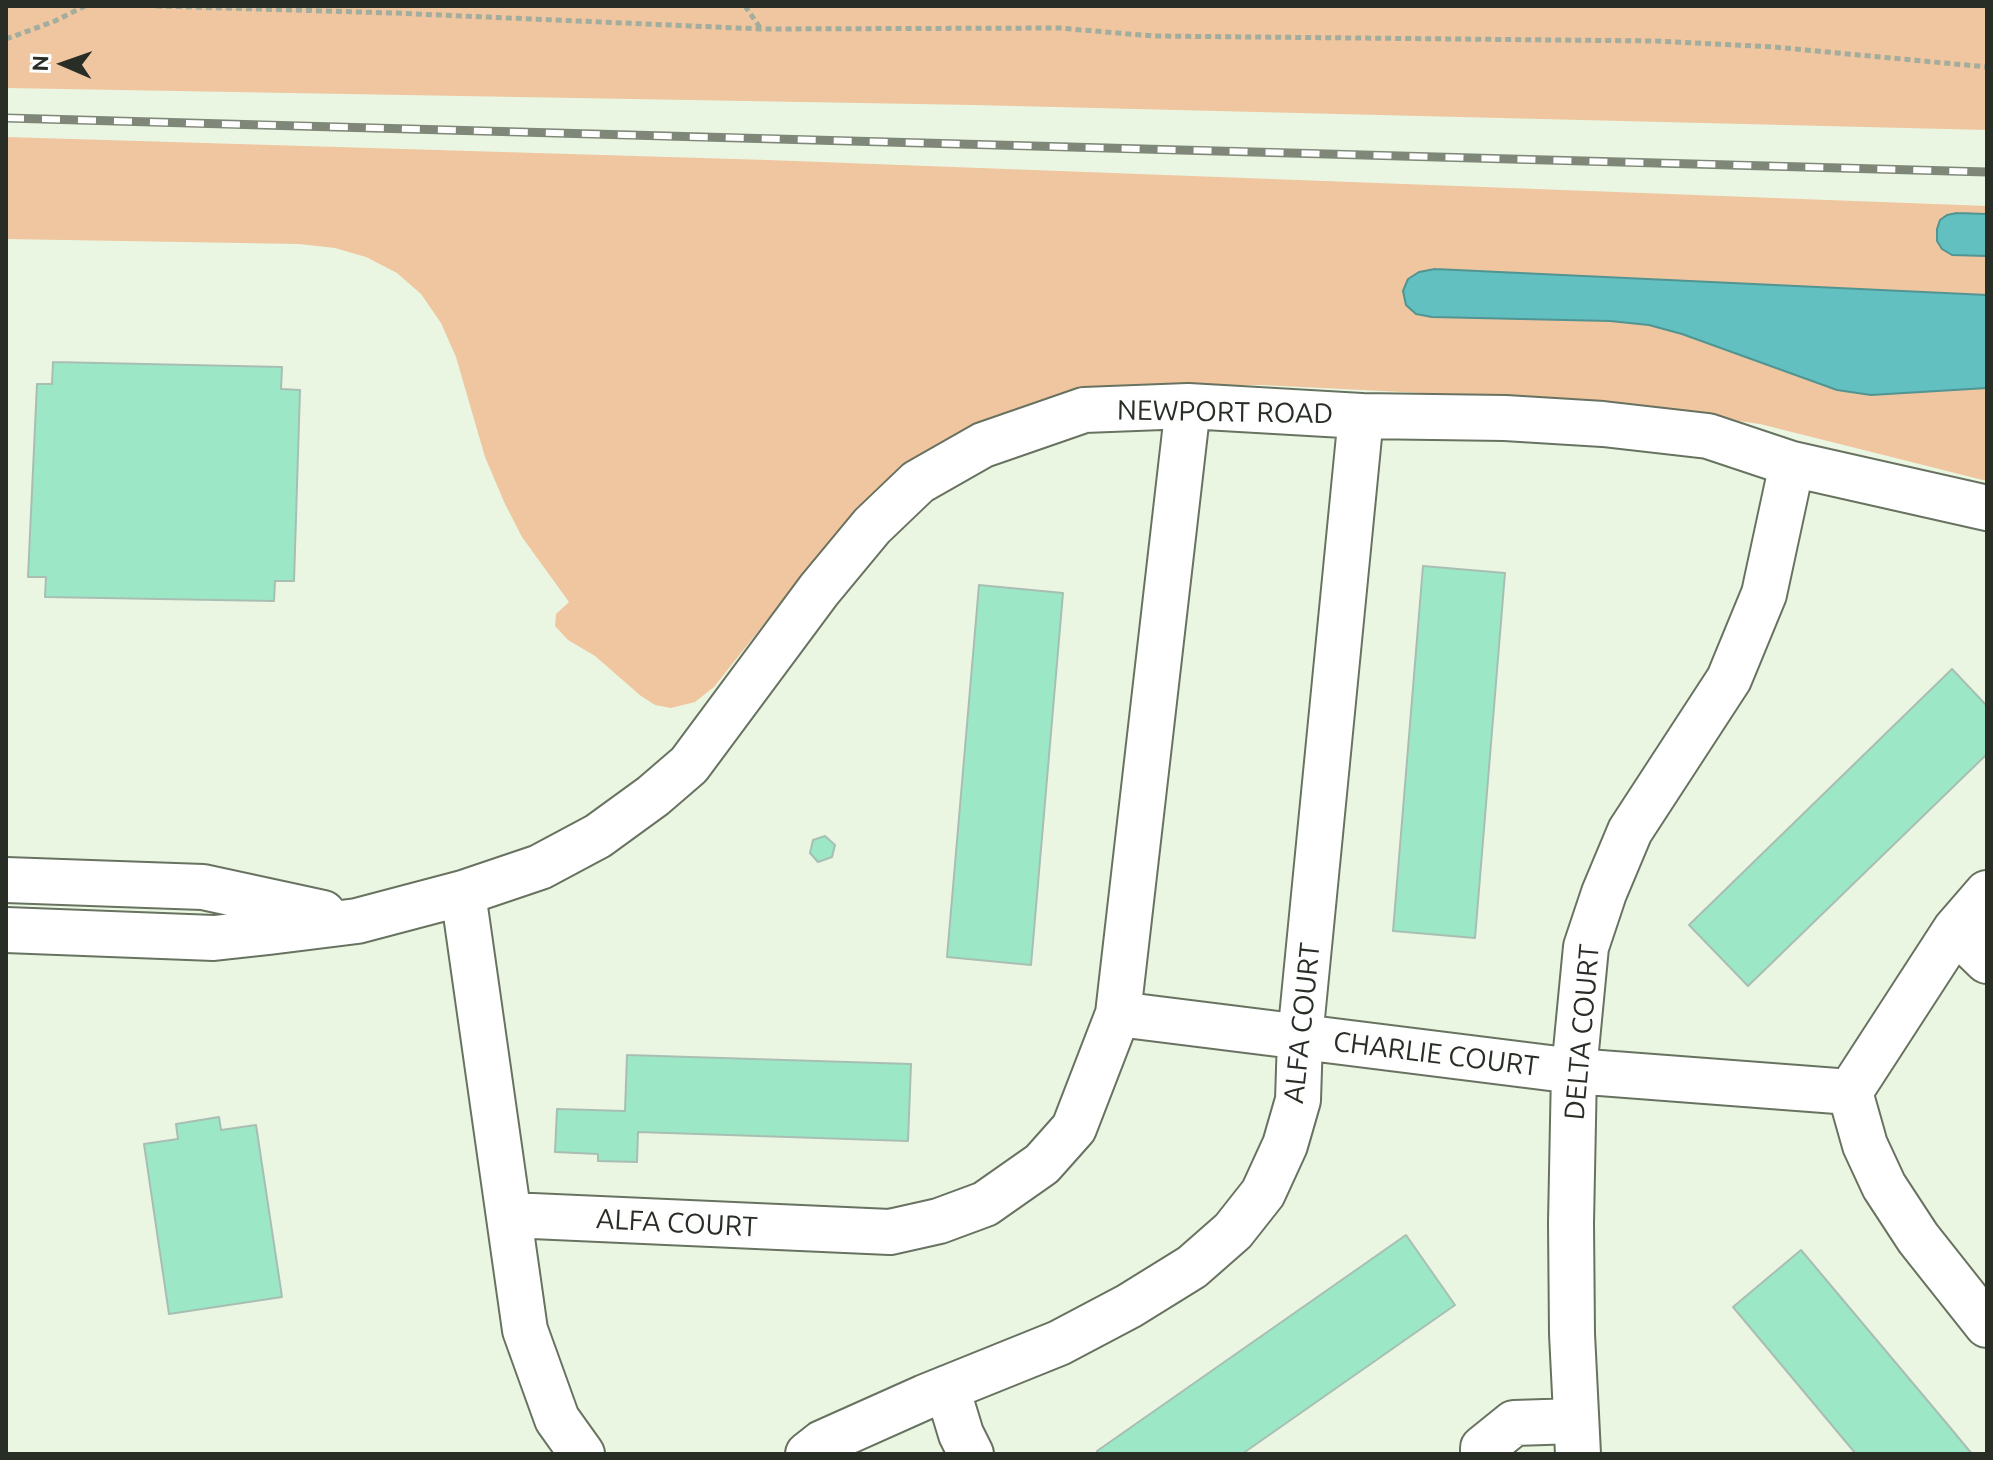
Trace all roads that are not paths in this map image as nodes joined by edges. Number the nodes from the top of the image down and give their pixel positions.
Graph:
1 (1188, 406) junction
2 (1361, 416) junction
3 (1792, 464) junction
4 (1987, 508) edge
5 (6, 880) edge
6 (463, 893) junction
7 (1987, 893) edge
8 (357, 921) junction
9 (6, 930) edge
10 (1955, 930) junction
11 (1987, 961) edge
12 (1118, 1014) junction
13 (1300, 1038) junction
14 (1574, 1071) junction
15 (1850, 1092) junction
16 (510, 1215) junction
17 (1987, 1325) edge
18 (947, 1388) junction
19 (1577, 1438) edge
20 (582, 1454) edge
21 (808, 1454) edge
22 (971, 1454) edge
23 (1483, 1454) edge

1 - 2 street, NEWPORT ROAD
1 - 6 street, NEWPORT ROAD
1 - 12 street, ALFA COURT
2 - 3 street, NEWPORT ROAD
2 - 13 street, ALFA COURT
3 - 4 street, NEWPORT ROAD
3 - 14 street, DELTA COURT
5 - 8 street, NEWPORT ROAD
6 - 8 street, NEWPORT ROAD
6 - 16 street
7 - 10 street
8 - 9 street, NEWPORT ROAD
10 - 11 street
10 - 15 street
12 - 13 street, CHARLIE COURT
12 - 16 street, ALFA COURT
13 - 14 street, CHARLIE COURT
13 - 18 street, ALFA COURT
14 - 15 street, CHARLIE COURT
14 - 19 street, DELTA COURT
15 - 17 street
16 - 20 street
18 - 21 street, ALFA COURT
18 - 22 street
19 - 23 street

